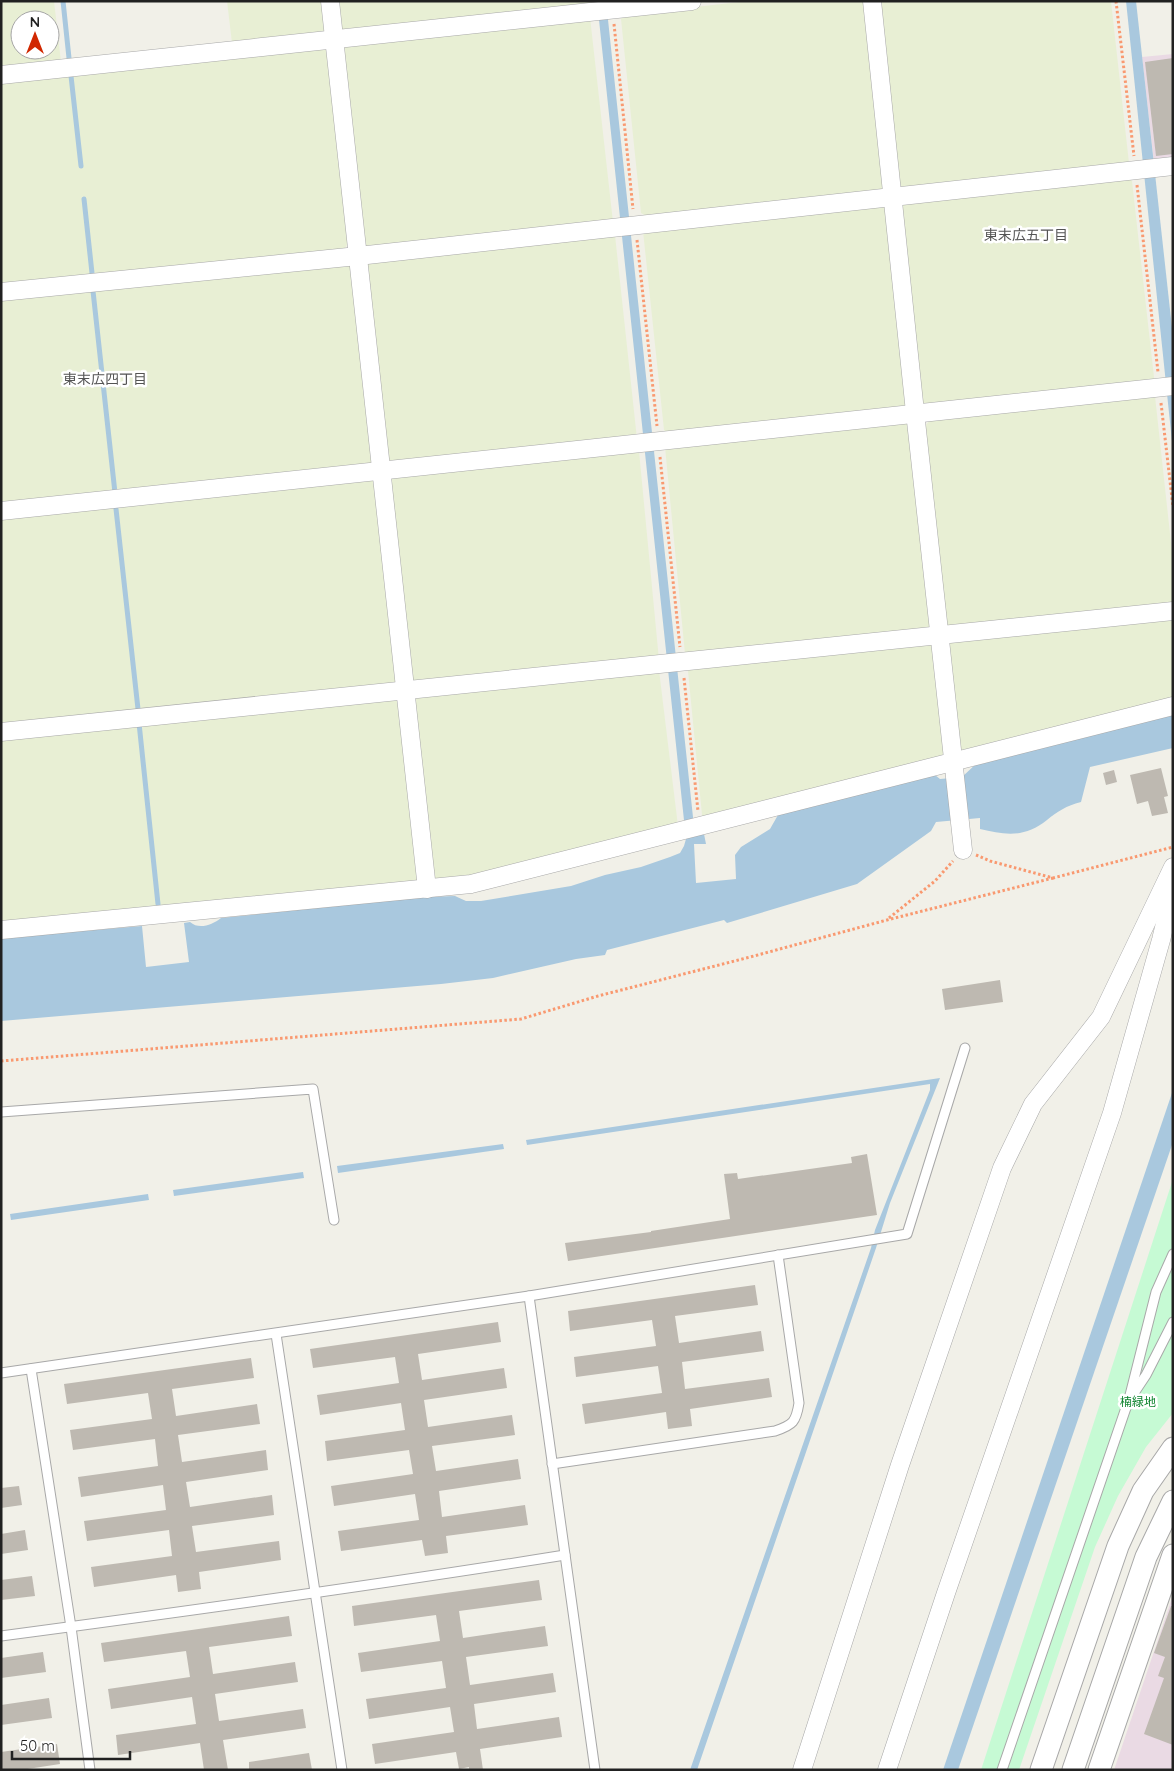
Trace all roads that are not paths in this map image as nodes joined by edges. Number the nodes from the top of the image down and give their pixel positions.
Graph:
1 (330, 1) edge
2 (692, 1) edge
3 (872, 1) edge
4 (334, 40) junction
5 (1, 75) edge
6 (1173, 166) edge
7 (893, 196) junction
8 (358, 256) junction
9 (1, 292) edge
10 (1165, 386) edge
11 (915, 412) junction
12 (382, 471) junction
13 (1, 511) edge
14 (1173, 611) edge
15 (939, 634) junction
16 (406, 691) junction
17 (1173, 706) edge
18 (1, 732) edge
19 (953, 767) junction
20 (962, 843) road end
21 (1173, 867) edge
22 (427, 889) junction
23 (1173, 891) edge
24 (1, 930) edge
25 (965, 1048) dead end
26 (1, 1112) edge
27 (334, 1220) dead end
28 (1173, 1254) edge
29 (778, 1255) junction
30 (529, 1296) junction
31 (1173, 1322) edge
32 (276, 1334) junction
33 (31, 1369) junction
34 (1, 1374) edge
35 (1129, 1399) junction
36 (1173, 1448) edge
37 (552, 1464) junction
38 (1173, 1501) edge
39 (565, 1555) junction
40 (1173, 1555) edge
41 (316, 1591) junction
42 (71, 1627) junction
43 (1, 1636) edge
44 (90, 1770) edge
45 (342, 1770) edge
46 (595, 1770) edge
47 (802, 1770) edge
48 (888, 1770) edge
49 (1002, 1770) edge
50 (1041, 1770) edge
51 (1073, 1770) edge
52 (1099, 1770) edge

1 - 4 street
2 - 4 street
3 - 7 street
4 - 5 street
4 - 8 street
6 - 7 street
7 - 8 street
7 - 11 street
8 - 9 street
8 - 12 street
10 - 11 street
11 - 12 street
11 - 15 street
12 - 13 street
12 - 16 street
14 - 15 street
15 - 16 street
15 - 19 street
16 - 18 street
16 - 22 street
17 - 19 street
19 - 20 street
19 - 22 street
21 - 47 street
22 - 24 street
23 - 48 street
25 - 29 lane
26 - 27 lane
28 - 35 lane
29 - 30 lane
29 - 37 lane
30 - 32 lane
30 - 37 lane
31 - 35 lane
32 - 33 lane
32 - 41 lane
33 - 34 lane
33 - 42 lane
35 - 49 lane
36 - 50 street
37 - 39 lane
38 - 51 street
39 - 41 lane
39 - 46 lane
40 - 52 street
41 - 42 lane
41 - 45 lane
42 - 43 lane
42 - 44 lane

